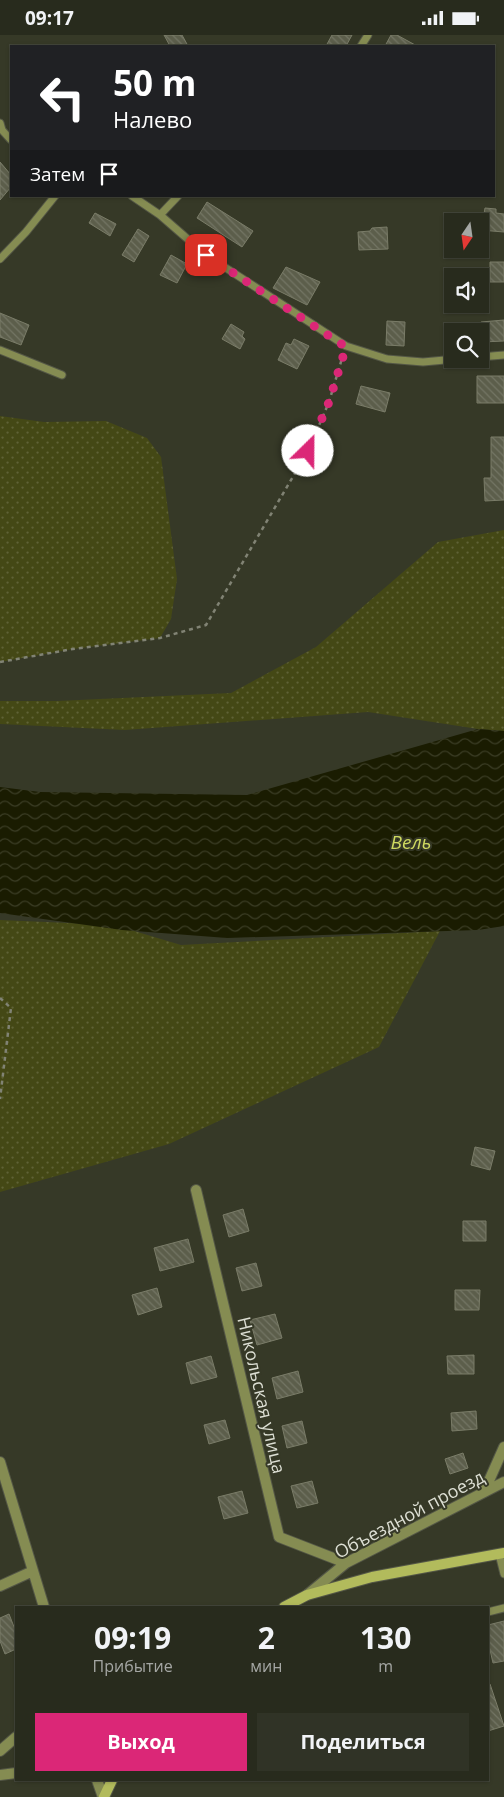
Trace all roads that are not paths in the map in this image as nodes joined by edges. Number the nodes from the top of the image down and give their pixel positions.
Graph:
1 (0, 123) edge
2 (10, 139) edge
3 (54, 197) edge
4 (133, 197) edge
5 (177, 197) edge
6 (160, 215) junction
7 (0, 259) edge
8 (0, 350) edge
9 (504, 355) edge
10 (489, 356) edge
11 (444, 360) edge
12 (62, 375) dead end
13 (196, 1190) dead end
14 (504, 1447) edge
15 (0, 1462) edge
16 (504, 1482) edge
17 (484, 1492) junction
18 (502, 1554) edge
19 (346, 1563) junction
20 (33, 1571) junction
21 (504, 1574) edge
22 (0, 1585) edge
23 (307, 1595) junction
24 (44, 1606) edge
25 (286, 1606) edge
26 (504, 1608) edge
27 (489, 1612) edge
28 (15, 1738) edge
29 (0, 1751) edge
30 (15, 1773) edge
31 (0, 1775) edge
32 (97, 1781) edge
33 (111, 1781) edge
34 (103, 1797) edge

1 - 2 lane
3 - 7 lane
4 - 6 lane
5 - 6 lane
6 - 11 lane
8 - 12 lane
9 - 10 lane
13 - 19 street, Никольская улица
14 - 17 street
15 - 20 street
16 - 17 street, Объездной проезд
17 - 19 street, Объездной проезд
18 - 21 lane
18 - 23 main road
19 - 23 street, Объездной проезд
20 - 22 street
20 - 24 street
23 - 25 main road
26 - 27 lane
28 - 29 street
30 - 31 street
32 - 34 street
33 - 34 main road

